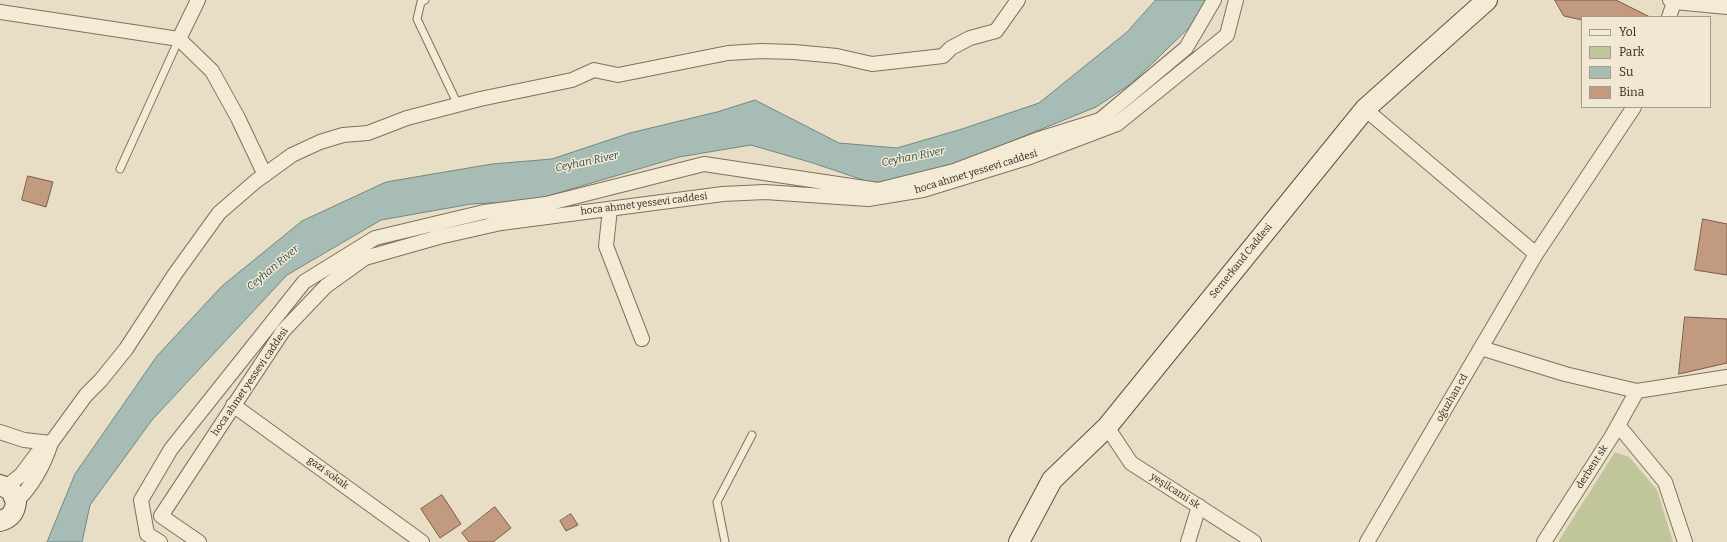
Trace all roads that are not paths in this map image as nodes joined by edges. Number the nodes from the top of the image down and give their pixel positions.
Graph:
1 (198, 0) edge
2 (425, 0) edge
3 (1018, 0) edge
4 (1214, 0) edge
5 (1236, 0) edge
6 (1487, 0) edge
7 (1673, 1) edge
8 (1727, 8) edge
9 (0, 12) edge
10 (1669, 16) edge
11 (179, 39) junction
12 (458, 105) junction
13 (1633, 108) edge
14 (1365, 109) junction
15 (120, 169) dead end
16 (266, 175) junction
17 (610, 209) junction
18 (1536, 254) junction
19 (642, 339) dead end
20 (1481, 348) junction
21 (1727, 377) edge
22 (1637, 391) junction
23 (233, 405) junction
24 (1618, 425) junction
25 (1107, 427) junction
26 (0, 432) edge
27 (752, 435) dead end
28 (51, 443) junction
29 (1199, 506) junction
30 (5, 508) edge
31 (160, 542) edge
32 (199, 542) edge
33 (422, 542) edge
34 (725, 542) edge
35 (1019, 542) edge
36 (1188, 542) edge
37 (1254, 542) edge
38 (1367, 542) edge
39 (1544, 542) edge
40 (1685, 542) edge

1 - 11 street
2 - 12 lane
3 - 12 street
4 - 31 street
5 - 17 street, hoca ahmet yessevi caddesi
6 - 14 street, Semerkand Caddesi
7 - 8 street
7 - 10 street
9 - 11 street
11 - 15 lane
11 - 16 street
12 - 16 street
13 - 18 street, oğuzhan cd
14 - 18 street
14 - 25 street, Semerkand Caddesi
16 - 28 street
17 - 19 street
17 - 23 street, hoca ahmet yessevi caddesi
18 - 20 street, oğuzhan cd
20 - 22 street
20 - 38 street, oğuzhan cd
21 - 22 street
22 - 24 street, derbent sk
23 - 32 street, hoca ahmet yessevi caddesi
23 - 33 street, gazi sokak
24 - 39 street, derbent sk
24 - 40 street
25 - 29 street, yeşilcami sk
25 - 35 street, Semerkand Caddesi
26 - 28 street
27 - 34 lane
28 - 30 street
29 - 36 street
29 - 37 street, yeşilcami sk

